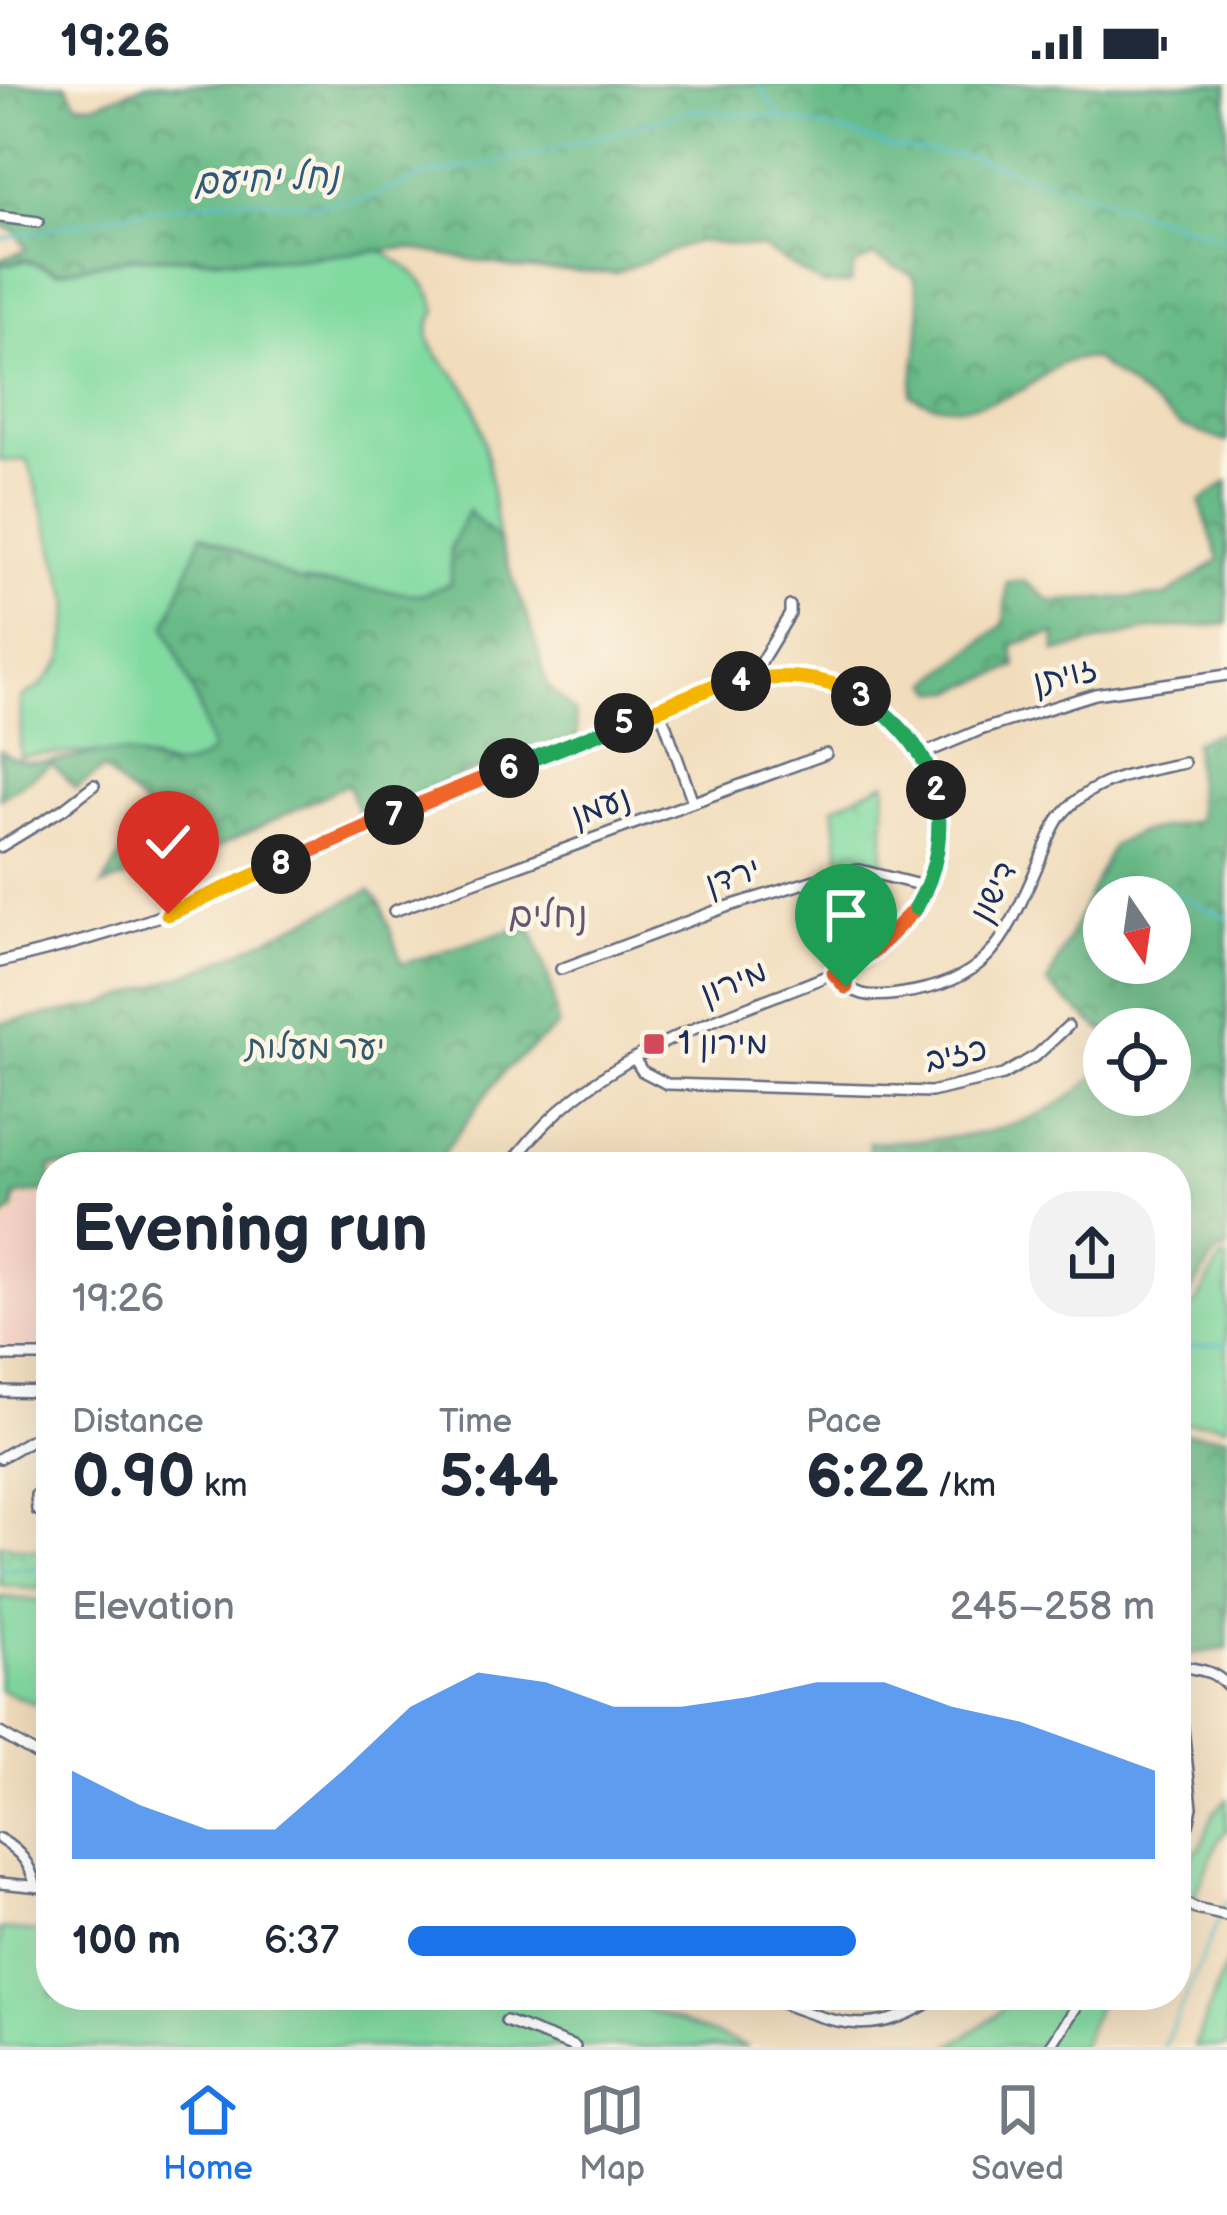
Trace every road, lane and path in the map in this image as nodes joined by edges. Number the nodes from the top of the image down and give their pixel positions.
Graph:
1 (0, 218) edge
2 (38, 222) dead end
3 (790, 606) dead end
4 (1227, 675) edge
5 (758, 679) junction
6 (659, 709) junction
7 (826, 754) dead end
8 (923, 754) junction
9 (1184, 763) dead end
10 (94, 784) dead end
11 (693, 802) junction
12 (0, 847) edge
13 (928, 887) junction
14 (394, 911) dead end
15 (0, 962) edge
16 (561, 969) dead end
17 (834, 973) junction
18 (1068, 1026) dead end
19 (634, 1058) junction
20 (520, 1152) edge
21 (36, 1356) edge
22 (0, 1357) edge
23 (0, 1391) edge
24 (36, 1392) edge
25 (36, 1436) edge
26 (0, 1458) edge
27 (1191, 1667) edge
28 (1227, 1684) edge
29 (0, 1733) edge
30 (36, 1754) edge
31 (0, 1839) edge
32 (0, 1883) edge
33 (36, 1887) joint
34 (1191, 1906) edge
35 (1227, 1916) edge
36 (800, 2010) edge
37 (912, 2010) edge
38 (1074, 2010) edge
39 (506, 2021) dead end
40 (575, 2047) edge
41 (1050, 2047) edge

1 - 2 street
3 - 5 street
4 - 8 street, זויתן
5 - 6 street, מירון
5 - 8 street, מירון
6 - 11 street
6 - 15 street, מירון
7 - 11 street, נעמן
8 - 13 street, מירון
9 - 17 street, דישון
10 - 12 street
11 - 14 street, נעמן
13 - 16 street, ירדן
13 - 17 street, מירון
17 - 19 street, מירון
18 - 19 street, כזיב
19 - 20 street, מירון
21 - 22 street
23 - 24 street
25 - 26 street
27 - 28 street
29 - 30 street
31 - 33 street
32 - 33 street
34 - 35 street
36 - 37 street
38 - 41 street
39 - 40 street

